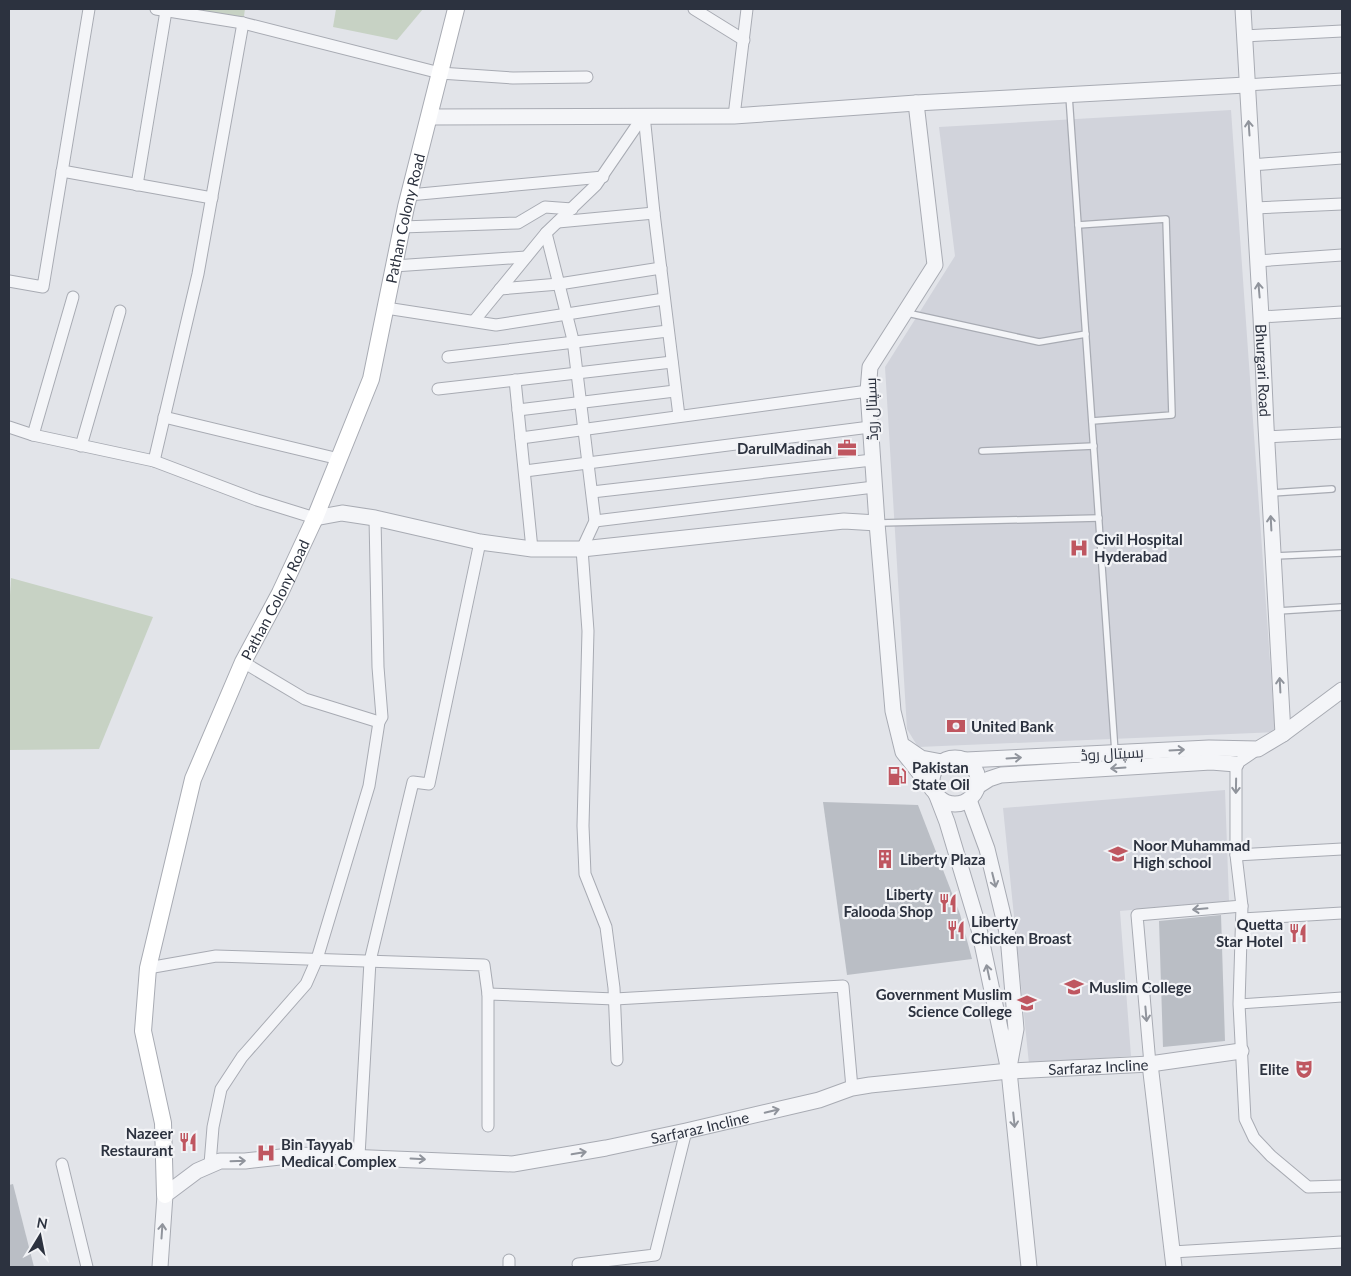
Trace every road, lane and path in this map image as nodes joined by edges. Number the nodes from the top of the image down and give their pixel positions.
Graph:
1 (89, 9) edge
2 (456, 9) edge
3 (694, 9) edge
4 (747, 9) edge
5 (1242, 9) edge
6 (161, 10) edge
7 (243, 23) junction
8 (1342, 31) edge
9 (1244, 36) junction
10 (744, 40) junction
11 (440, 72) junction
12 (587, 77) dead end
13 (1342, 79) edge
14 (1246, 85) junction
15 (1069, 94) junction
16 (916, 103) junction
17 (644, 115) junction
18 (734, 116) junction
19 (429, 117) junction
20 (1342, 158) edge
21 (1251, 165) junction
22 (62, 171) junction
23 (602, 176) junction
24 (137, 185) junction
25 (409, 195) junction
26 (212, 198) junction
27 (1342, 204) edge
28 (1254, 208) junction
29 (572, 209) junction
30 (654, 213) junction
31 (558, 222) junction
32 (1078, 225) junction
33 (402, 227) junction
34 (546, 233) junction
35 (1342, 255) edge
36 (526, 257) junction
37 (1257, 261) junction
38 (394, 266) junction
39 (661, 268) junction
40 (9, 281) edge
41 (559, 284) junction
42 (500, 289) junction
43 (73, 298) dead end
44 (664, 299) junction
45 (386, 308) junction
46 (120, 311) dead end
47 (905, 312) junction
48 (1342, 312) edge
49 (566, 314) junction
50 (1261, 317) junction
51 (474, 321) junction
52 (668, 331) junction
53 (1086, 334) junction
54 (573, 342) junction
55 (448, 357) dead end
56 (672, 362) junction
57 (577, 373) junction
58 (515, 380) junction
59 (438, 389) dead end
60 (675, 391) junction
61 (868, 391) junction
62 (581, 402) junction
63 (518, 410) junction
64 (678, 416) junction
65 (164, 417) junction
66 (1092, 421) junction
67 (9, 427) edge
68 (870, 427) junction
69 (584, 429) junction
70 (1342, 432) edge
71 (33, 434) junction
72 (1266, 437) junction
73 (521, 438) junction
74 (81, 446) junction
75 (1094, 446) junction
76 (982, 451) dead end
77 (339, 459) junction
78 (872, 460) junction
79 (154, 461) junction
80 (588, 463) junction
81 (524, 471) junction
82 (874, 487) junction
83 (1332, 489) dead end
84 (592, 492) junction
85 (1270, 494) junction
86 (316, 518) junction
87 (375, 518) junction
88 (1099, 518) junction
89 (595, 522) junction
90 (877, 523) junction
91 (480, 542) junction
92 (532, 549) junction
93 (582, 549) junction
94 (1342, 553) edge
95 (1273, 556) junction
96 (1342, 606) edge
97 (1276, 612) junction
98 (243, 662) junction
99 (1342, 690) edge
100 (379, 722) junction
101 (1283, 734) junction
102 (898, 735) junction
103 (1258, 748) junction
104 (1116, 752) junction
105 (966, 760) junction
106 (942, 762) junction
107 (1236, 764) junction
108 (978, 786) junction
109 (935, 793) junction
110 (969, 800) junction
111 (1342, 849) edge
112 (1236, 855) junction
113 (1242, 906) junction
114 (1342, 913) edge
115 (1242, 919) junction
116 (317, 960) junction
117 (370, 961) junction
118 (148, 968) junction
119 (488, 994) junction
120 (1342, 996) edge
121 (615, 999) junction
122 (1239, 1004) junction
123 (1241, 1051) junction
124 (617, 1060) dead end
125 (1150, 1064) junction
126 (1009, 1071) junction
127 (852, 1088) junction
128 (488, 1126) dead end
129 (686, 1132) junction
130 (359, 1156) junction
131 (62, 1164) dead end
132 (210, 1164) junction
133 (1342, 1186) edge
134 (165, 1195) junction
135 (1342, 1242) edge
136 (1173, 1260) edge
137 (578, 1264) dead end
138 (87, 1267) edge
139 (160, 1267) edge
140 (1029, 1267) edge

1 - 22 street
2 - 11 main road, Pathan Colony Road
3 - 10 street
4 - 10 street
5 - 9 street, Bhurgari Road
6 - 7 street
6 - 24 street
7 - 11 street
7 - 26 street
8 - 9 street
9 - 14 street, Bhurgari Road
10 - 18 street
11 - 12 street
11 - 19 main road, Pathan Colony Road
13 - 14 street
14 - 15 street
21 -> 14 street, Bhurgari Road
15 - 16 street
15 - 32 lane
16 - 18 street
16 - 47 street, ہسپتال روڈ
17 - 18 street
17 - 19 street
17 - 23 street
17 - 30 street
19 - 25 main road, Pathan Colony Road
20 - 21 street
21 - 28 street, Bhurgari Road
22 - 24 street
22 - 40 street
23 - 25 street
23 - 29 street
24 - 26 street
25 - 33 main road, Pathan Colony Road
26 - 65 street
27 - 28 street
28 - 37 street, Bhurgari Road
29 - 31 street
29 - 33 street
30 - 31 street
30 - 39 street
31 - 34 street
32 - 53 lane
32 - 66 lane
33 - 38 main road, Pathan Colony Road
34 - 36 street
34 - 41 street
35 - 37 street
36 - 38 street
36 - 42 street
50 -> 37 street, Bhurgari Road
38 - 45 main road, Pathan Colony Road
39 - 41 street
39 - 44 street
41 - 42 street
41 - 49 street
42 - 51 street
43 - 71 street
44 - 49 street
44 - 52 street
45 - 51 street
45 - 77 main road, Pathan Colony Road
46 - 74 street
47 - 53 lane
47 - 61 street, ہسپتال روڈ
48 - 50 street
49 - 51 street
49 - 54 street
50 - 72 street, Bhurgari Road
52 - 54 street
52 - 56 street
53 - 66 lane
54 - 55 street
54 - 57 street
56 - 57 street
56 - 60 street
57 - 58 street
57 - 62 street
58 - 59 street
58 - 63 street
60 - 62 street
60 - 64 street
61 - 64 street
61 - 68 street, ہسپتال روڈ
62 - 63 street
62 - 69 street
63 - 73 street
64 - 69 street
65 - 77 street
65 - 79 street
66 - 75 lane
67 - 71 street
68 - 78 street, ہسپتال روڈ
68 - 80 street
69 - 73 street
69 - 80 street
70 - 72 street
71 - 74 street
72 - 85 street, Bhurgari Road
73 - 81 street
74 - 79 street
75 - 76 lane
75 - 88 lane
77 - 86 main road, Pathan Colony Road
78 - 82 street, ہسپتال روڈ
78 - 84 street
79 - 86 street
80 - 81 street
80 - 84 street
81 - 92 street
82 - 89 street
82 - 90 street, ہسپتال روڈ
83 - 85 lane
84 - 89 street
95 -> 85 street, Bhurgari Road
86 - 87 street
86 - 98 main road, Pathan Colony Road
87 - 91 street
87 - 100 street
88 - 90 lane
88 - 104 lane
89 - 93 street
90 - 93 street
90 - 102 street, ہسپتال روڈ
91 - 92 street
91 - 117 street
92 - 93 street
93 - 121 street
94 - 95 lane
95 - 97 street, Bhurgari Road
96 - 97 lane
101 -> 97 street, Bhurgari Road
98 - 100 street
98 - 118 main road, Pathan Colony Road
99 - 101 street
100 - 116 street
101 - 103 street
102 - 106 street, ہسپتال روڈ
102 - 109 street, ہسپتال روڈ
104 -> 103 street, ہسپتال روڈ
103 - 107 street
105 -> 104 street, ہسپتال روڈ
105 - 106 street
105 - 108 street
106 - 109 street
107 -> 108 street, ہسپتال روڈ
107 -> 112 street
108 - 110 street
109 - 110 street
126 -> 109 street
110 -> 126 street
111 - 112 street
112 - 113 street
113 - 115 street
113 -> 125 street
114 - 115 street
115 - 122 street
116 - 117 street
116 - 118 street
116 - 132 street
117 - 119 street
117 - 130 street
118 - 134 main road, Pathan Colony Road
119 - 121 street
119 - 128 street
120 - 122 street
121 - 124 street
121 - 127 street
122 - 123 street
123 - 125 street, Sarfaraz Incline
123 - 133 street
125 - 126 street, Sarfaraz Incline
125 - 136 street
126 - 127 street, Sarfaraz Incline
126 -> 140 street
129 -> 127 street, Sarfaraz Incline
130 -> 129 street, Sarfaraz Incline
129 - 137 street
132 -> 130 street, Sarfaraz Incline
131 - 138 street
132 - 134 street, Sarfaraz Incline
139 -> 134 street
135 - 136 street

